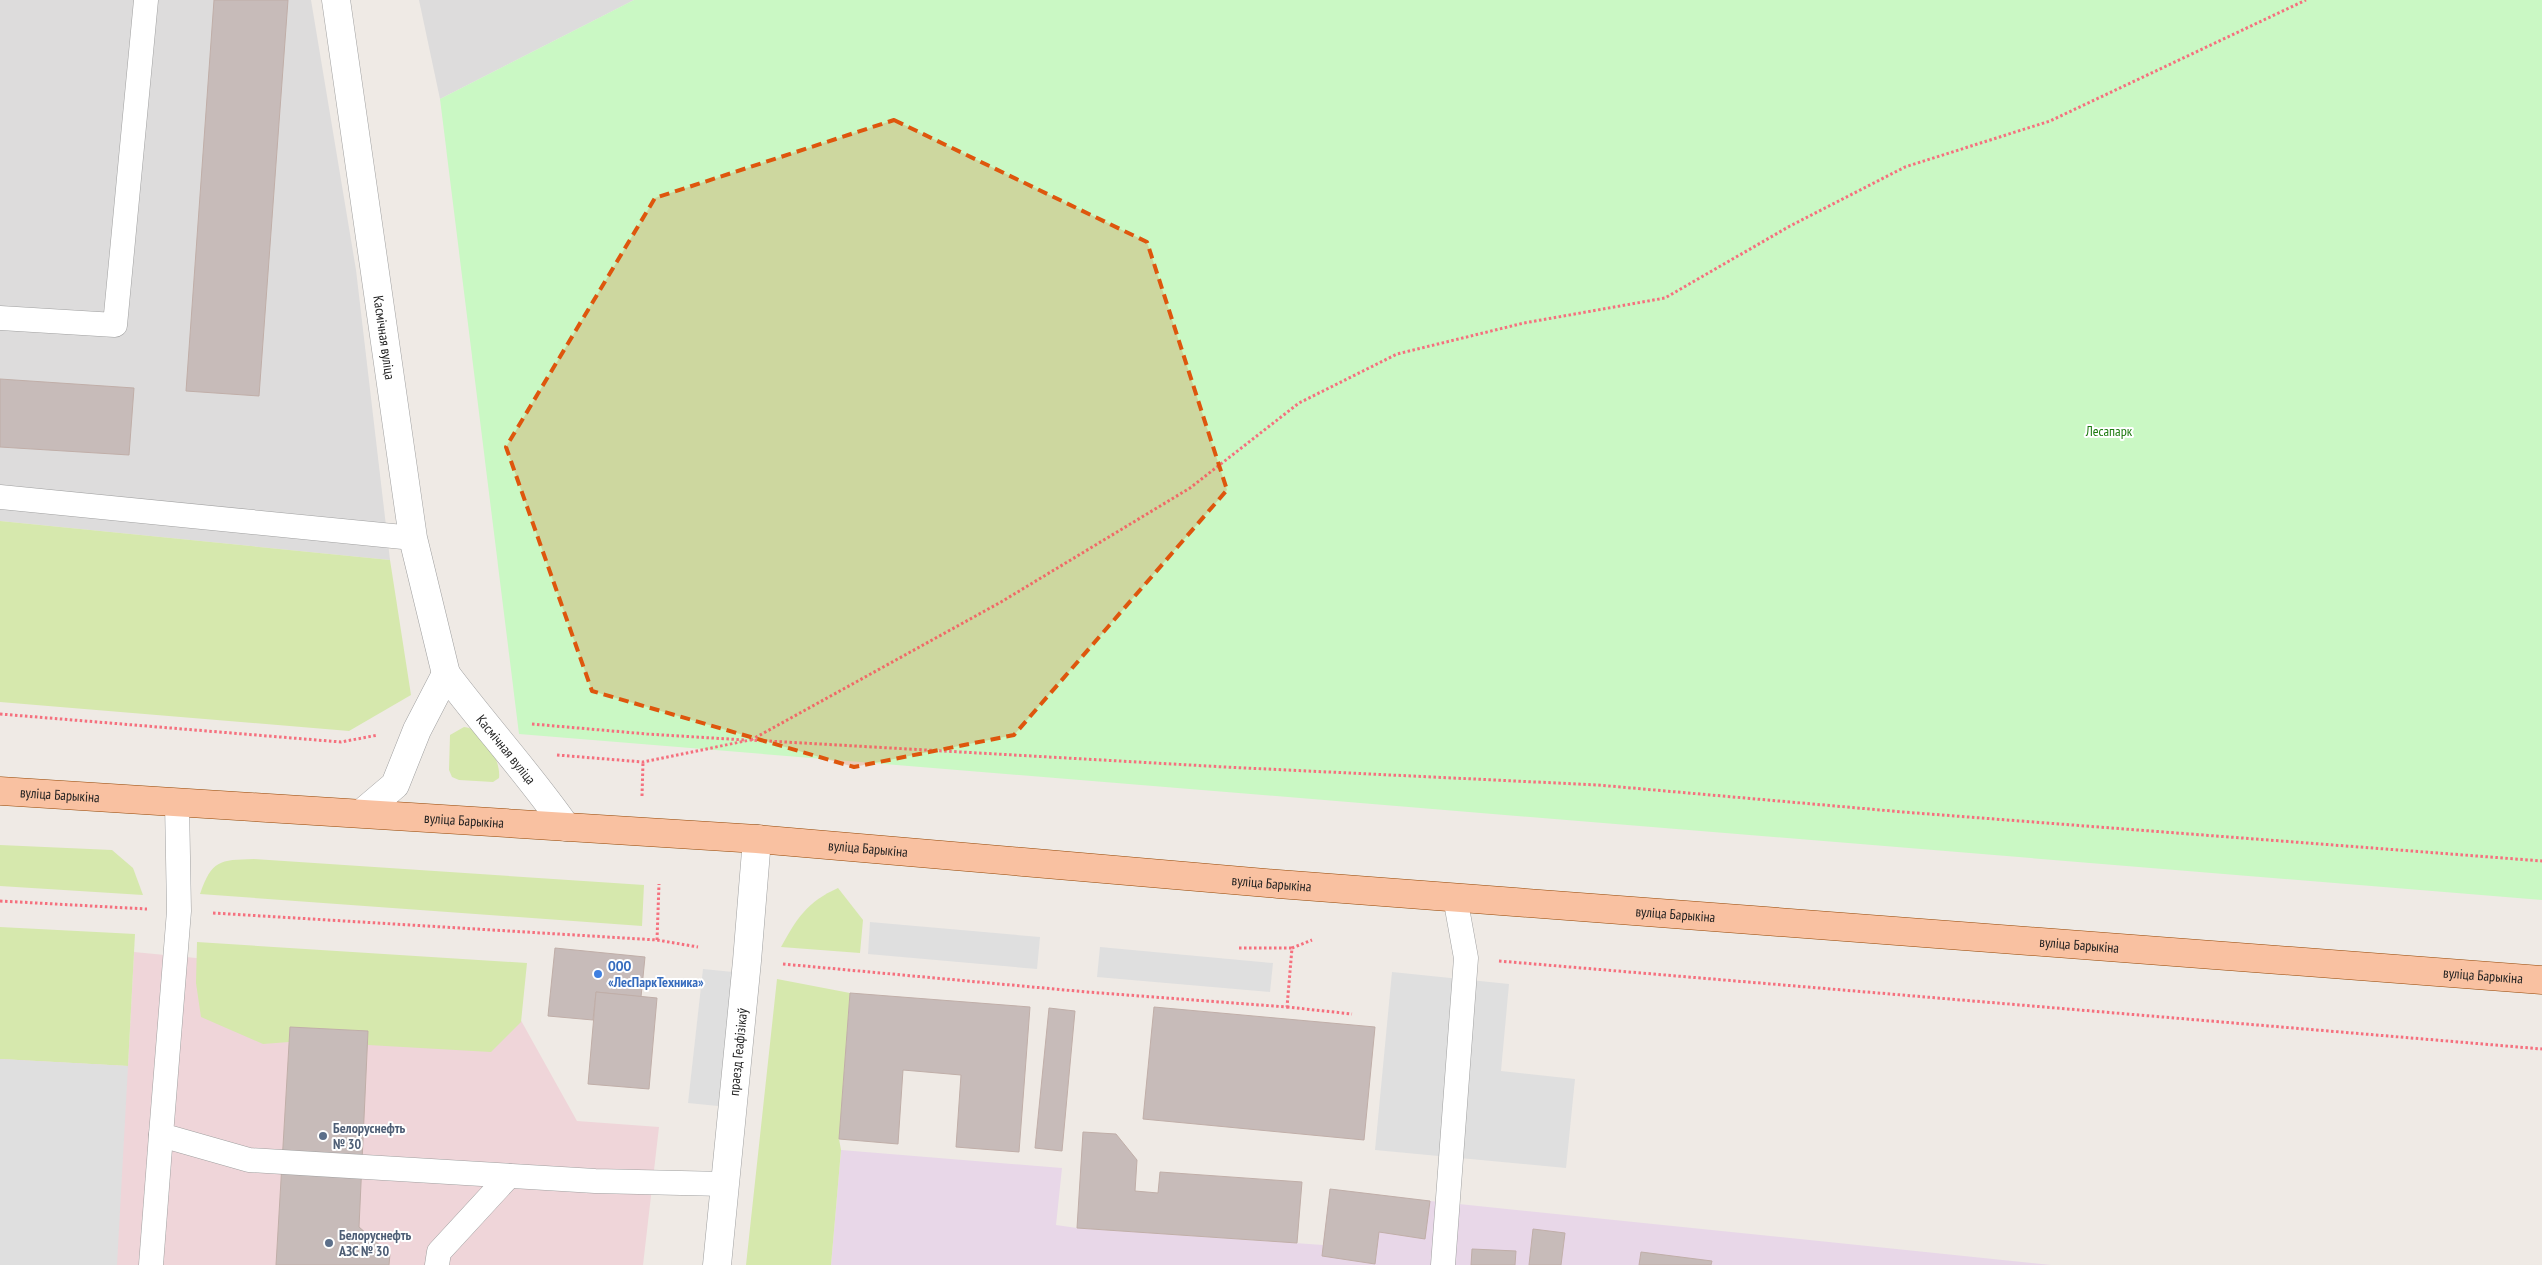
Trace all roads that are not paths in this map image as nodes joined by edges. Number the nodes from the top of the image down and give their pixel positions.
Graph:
1 (146, 0) edge
2 (336, 0) edge
3 (0, 318) edge
4 (0, 497) edge
5 (413, 538) junction
6 (446, 674) junction
7 (0, 791) edge
8 (177, 803) junction
9 (362, 813) junction
10 (566, 827) junction
11 (757, 839) junction
12 (1455, 897) junction
13 (2542, 980) edge
14 (161, 1135) junction
15 (509, 1176) junction
16 (724, 1184) junction
17 (151, 1265) edge
18 (437, 1265) edge
19 (717, 1265) edge
20 (1443, 1265) edge

1 - 3 lane
2 - 5 street, Касмічная вуліца
4 - 5 lane
5 - 6 street, Касмічная вуліца
6 - 9 street
6 - 10 street, Касмічная вуліца
7 - 8 main road, вуліца Барыкіна
8 - 9 main road, вуліца Барыкіна
8 - 14 lane
9 - 10 main road, вуліца Барыкіна
10 - 11 main road, вуліца Барыкіна
11 - 12 main road, вуліца Барыкіна
11 - 16 street, праезд Геафізікаў
12 - 13 main road, вуліца Барыкіна
12 - 20 lane
14 - 15 lane
14 - 17 lane
15 - 16 lane
15 - 18 lane
16 - 19 street, праезд Геафізікаў

